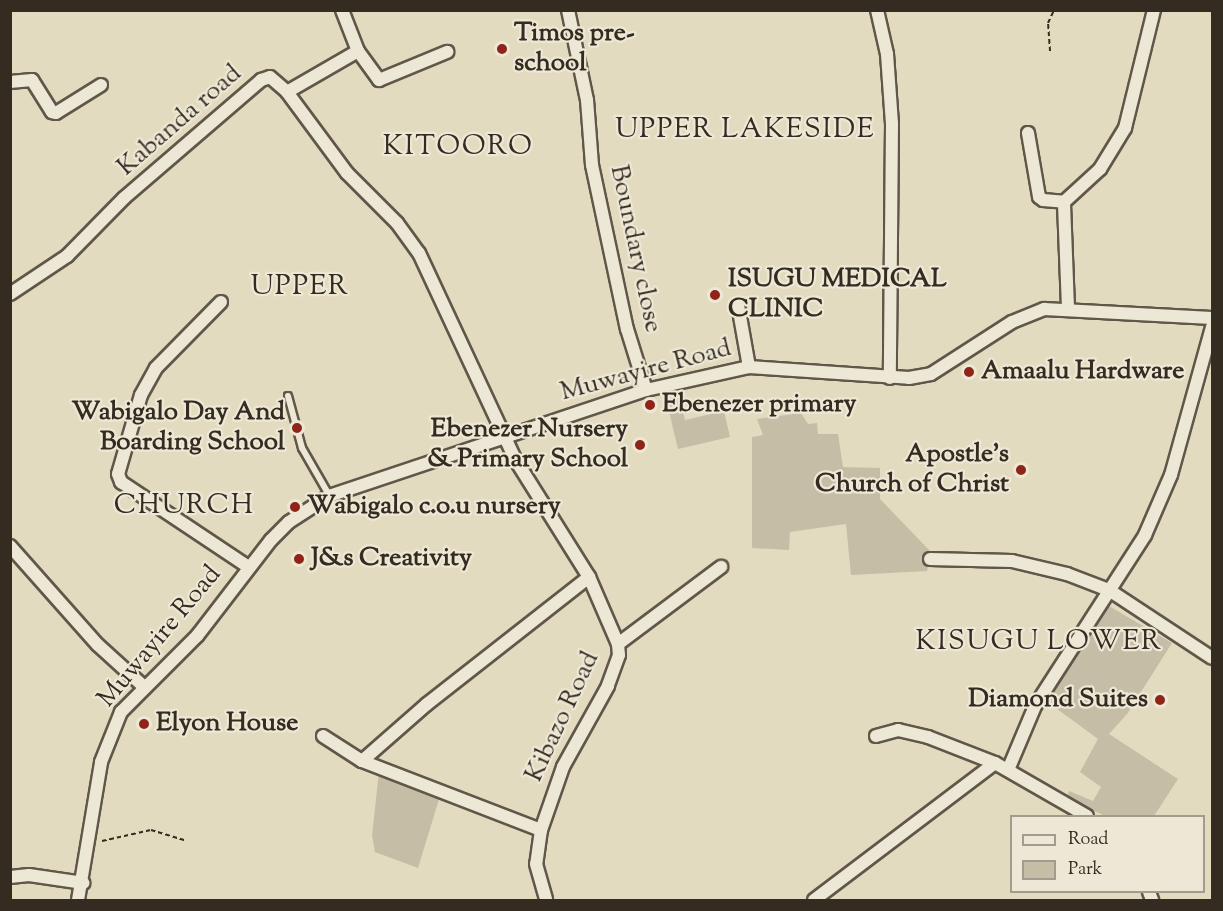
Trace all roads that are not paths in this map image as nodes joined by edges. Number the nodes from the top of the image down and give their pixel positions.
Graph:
1 (342, 10) edge
2 (568, 10) edge
3 (877, 10) edge
4 (1154, 10) edge
5 (358, 51) junction
6 (447, 52) dead end
7 (10, 82) edge
8 (101, 85) dead end
9 (287, 92) junction
10 (1028, 132) dead end
11 (1064, 202) junction
12 (10, 294) edge
13 (220, 302) dead end
14 (738, 305) dead end
15 (1068, 308) junction
16 (1212, 318) edge
17 (1212, 327) edge
18 (749, 367) junction
19 (890, 378) junction
20 (646, 390) junction
21 (288, 396) dead end
22 (507, 434) junction
23 (329, 496) junction
24 (10, 546) edge
25 (930, 559) dead end
26 (247, 566) junction
27 (721, 567) dead end
28 (589, 578) junction
29 (1109, 590) junction
30 (618, 644) junction
31 (1212, 658) edge
32 (143, 686) junction
33 (323, 736) dead end
34 (876, 736) dead end
35 (362, 761) junction
36 (995, 763) junction
37 (1008, 770) junction
38 (1085, 815) edge
39 (541, 830) junction
40 (10, 877) edge
41 (82, 884) junction
42 (78, 900) edge
43 (546, 900) edge
44 (814, 900) edge

1 - 5 street
2 - 20 street, Boundary close
3 - 19 street
4 - 11 street
5 - 6 street
5 - 9 street
7 - 8 street
9 - 12 street, Kabanda road
9 - 22 street, Kabanda road
10 - 11 street
11 - 15 street
13 - 26 street
14 - 18 street
15 - 16 street, Muwayire Road
15 - 19 street, Muwayire Road
17 - 29 street
18 - 19 street, Muwayire Road
18 - 20 street, Muwayire Road
20 - 22 street, Muwayire Road
21 - 23 lane
22 - 23 street, Muwayire Road
22 - 28 street, Kibazo Road
23 - 26 street, Muwayire Road
24 - 32 street
25 - 29 street
26 - 32 street, Muwayire Road
27 - 30 street
28 - 30 street, Kibazo Road
28 - 35 street
29 - 31 street
29 - 37 street
30 - 39 street, Kibazo Road
32 - 41 street, Muwayire Road
33 - 35 street
34 - 36 street
35 - 39 street
36 - 37 street
36 - 44 street
37 - 38 street
39 - 43 street, Kibazo Road
40 - 41 street
41 - 42 street, Muwayire Road

